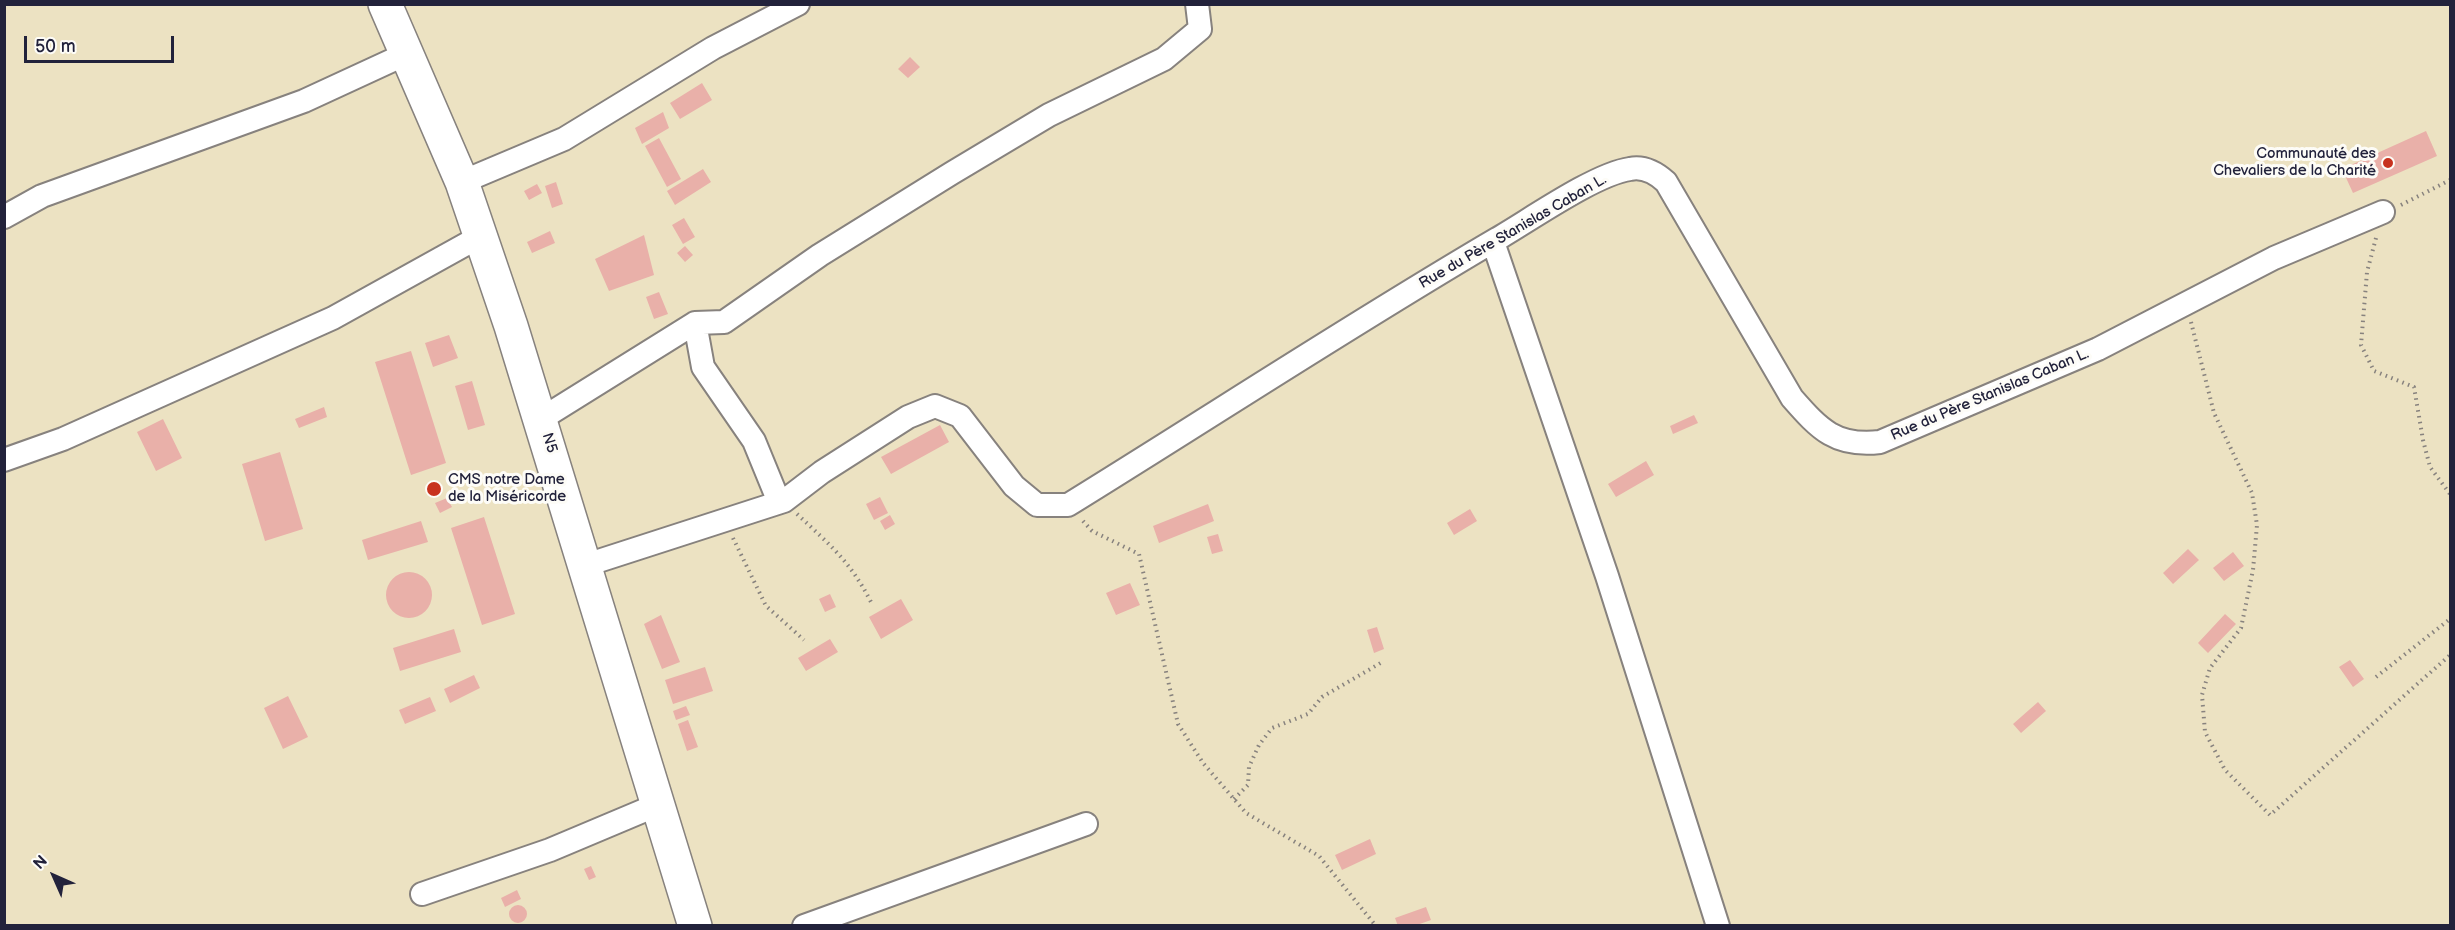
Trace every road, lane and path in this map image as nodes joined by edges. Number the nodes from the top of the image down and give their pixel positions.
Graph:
1 (385, 4) edge
2 (798, 4) edge
3 (1197, 4) edge
4 (408, 52) junction
5 (2451, 180) edge
6 (462, 182) junction
7 (2383, 212) junction
8 (4, 218) edge
9 (479, 237) junction
10 (1493, 242) junction
11 (2186, 304) junction
12 (695, 323) junction
13 (541, 419) junction
14 (4, 460) edge
15 (2451, 494) edge
16 (781, 502) junction
17 (1068, 505) junction
18 (724, 521) junction
19 (586, 566) junction
20 (871, 602) dead end
21 (2451, 619) edge
22 (804, 640) dead end
23 (2451, 655) edge
24 (1384, 661) dead end
25 (2376, 677) dead end
26 (1234, 799) junction
27 (657, 805) junction
28 (1086, 824) dead end
29 (422, 894) dead end
30 (695, 926) edge
31 (804, 926) edge
32 (1376, 926) edge
33 (1718, 926) edge

1 - 4 main road, N5 / N5
2 - 6 street
3 - 12 street
4 - 6 main road, N5 / N5
4 - 8 street
5 - 7 path
6 - 9 main road, N5 / N5
7 - 11 street, Rue du Père Stanislas Caban L.
7 - 15 path
9 - 13 main road, N5 / N5
9 - 14 street
10 - 11 street, Rue du Père Stanislas Caban L.
10 - 17 street, Rue du Père Stanislas Caban L.
10 - 33 street
11 - 23 path
12 - 13 street
12 - 16 street
13 - 19 main road, N5 / N5
16 - 17 street
16 - 18 street
16 - 20 path
17 - 26 path
18 - 19 street
18 - 22 path
19 - 27 main road, N5 / N5
21 - 25 path
24 - 26 path
26 - 32 path
27 - 29 street
27 - 30 main road, N5 / N5
28 - 31 street

